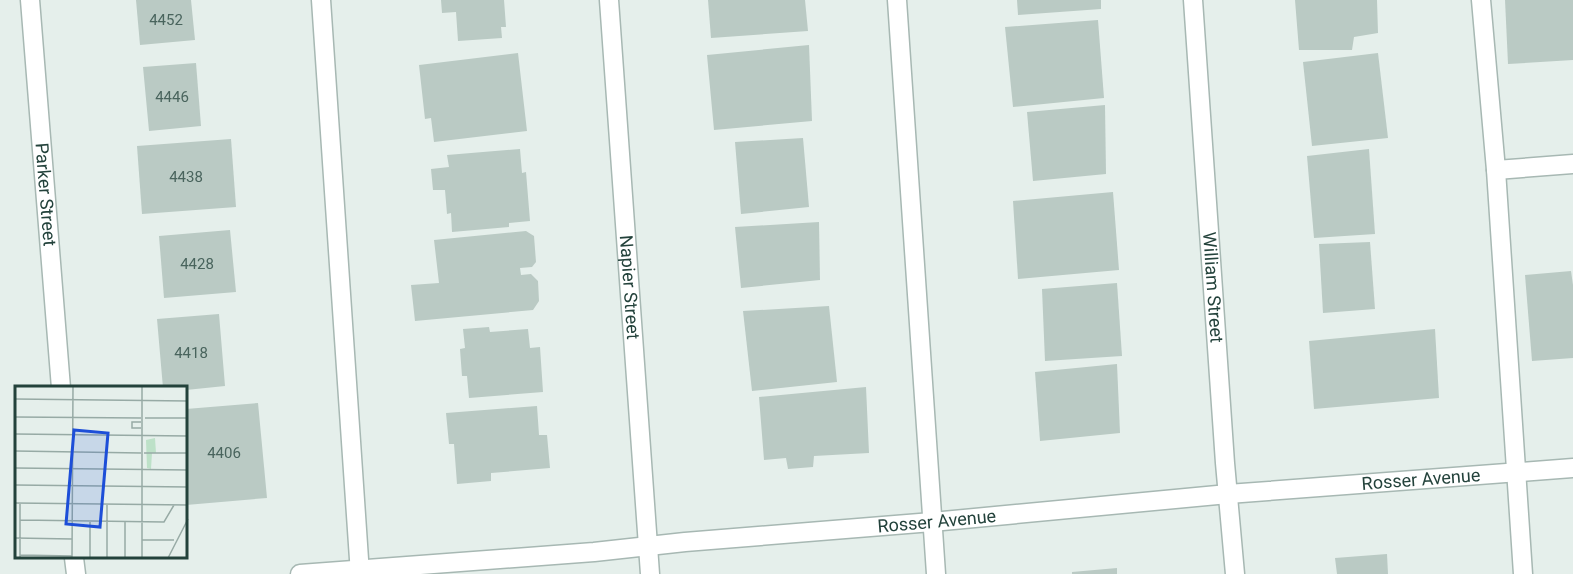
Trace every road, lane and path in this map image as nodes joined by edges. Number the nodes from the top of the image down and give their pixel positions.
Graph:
1 (30, 0) edge
2 (321, 0) edge
3 (609, 0) edge
4 (897, 0) edge
5 (1192, 0) edge
6 (1481, 0) edge
7 (1573, 164) edge
8 (1496, 171) junction
9 (61, 386) edge
10 (1573, 468) edge
11 (1517, 472) junction
12 (1228, 495) junction
13 (932, 522) junction
14 (647, 547) junction
15 (74, 559) edge
16 (359, 572) edge
17 (76, 574) edge
18 (300, 574) edge
19 (650, 574) edge
20 (936, 574) edge
21 (1235, 574) edge
22 (1523, 574) edge

1 - 9 street, Parker Street
2 - 16 street
3 - 14 street, Napier Street
4 - 13 street
5 - 12 street, William Street
6 - 8 street
7 - 8 street
8 - 11 street
10 - 11 street, Rosser Avenue
11 - 12 street, Rosser Avenue
11 - 22 street
12 - 13 street, Rosser Avenue
12 - 21 street, William Street
13 - 14 street, Rosser Avenue
13 - 20 street
14 - 16 street, Rosser Avenue
14 - 19 street, Napier Street
15 - 17 street
16 - 18 street, Rosser Avenue

